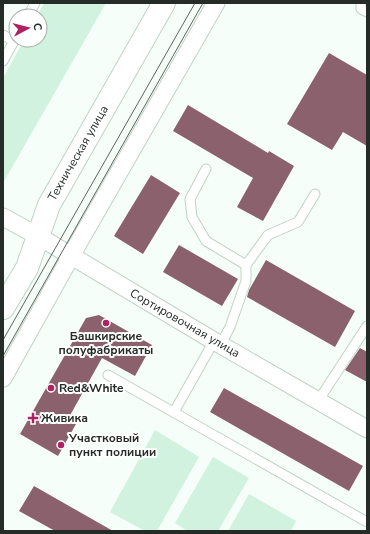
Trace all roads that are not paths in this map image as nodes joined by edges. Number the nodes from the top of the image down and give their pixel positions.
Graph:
1 (164, 3) edge
2 (216, 3) edge
3 (361, 3) edge
4 (367, 12) edge
5 (10, 48) edge
6 (3, 61) edge
7 (206, 169) dead end
8 (315, 194) dead end
9 (3, 218) edge
10 (38, 236) junction
11 (71, 256) junction
12 (246, 265) junction
13 (3, 308) edge
14 (367, 326) edge
15 (358, 339) junction
16 (218, 343) junction
17 (367, 344) edge
18 (108, 374) dead end
19 (3, 378) edge
20 (318, 401) junction
21 (174, 412) junction
22 (367, 429) edge
23 (367, 522) edge

1 - 10 main road, Техническая улица
2 - 11 street
3 - 4 lane
5 - 6 lane
7 - 12 lane
8 - 12 lane
9 - 10 street, Сортировочная улица
10 - 11 street, Сортировочная улица
10 - 13 main road, Техническая улица
11 - 16 street, Сортировочная улица
11 - 19 street
12 - 16 lane
14 - 15 lane
15 - 17 lane
15 - 20 lane
16 - 20 street, Сортировочная улица
16 - 21 lane
18 - 21 lane
20 - 22 street, Сортировочная улица
21 - 23 lane

